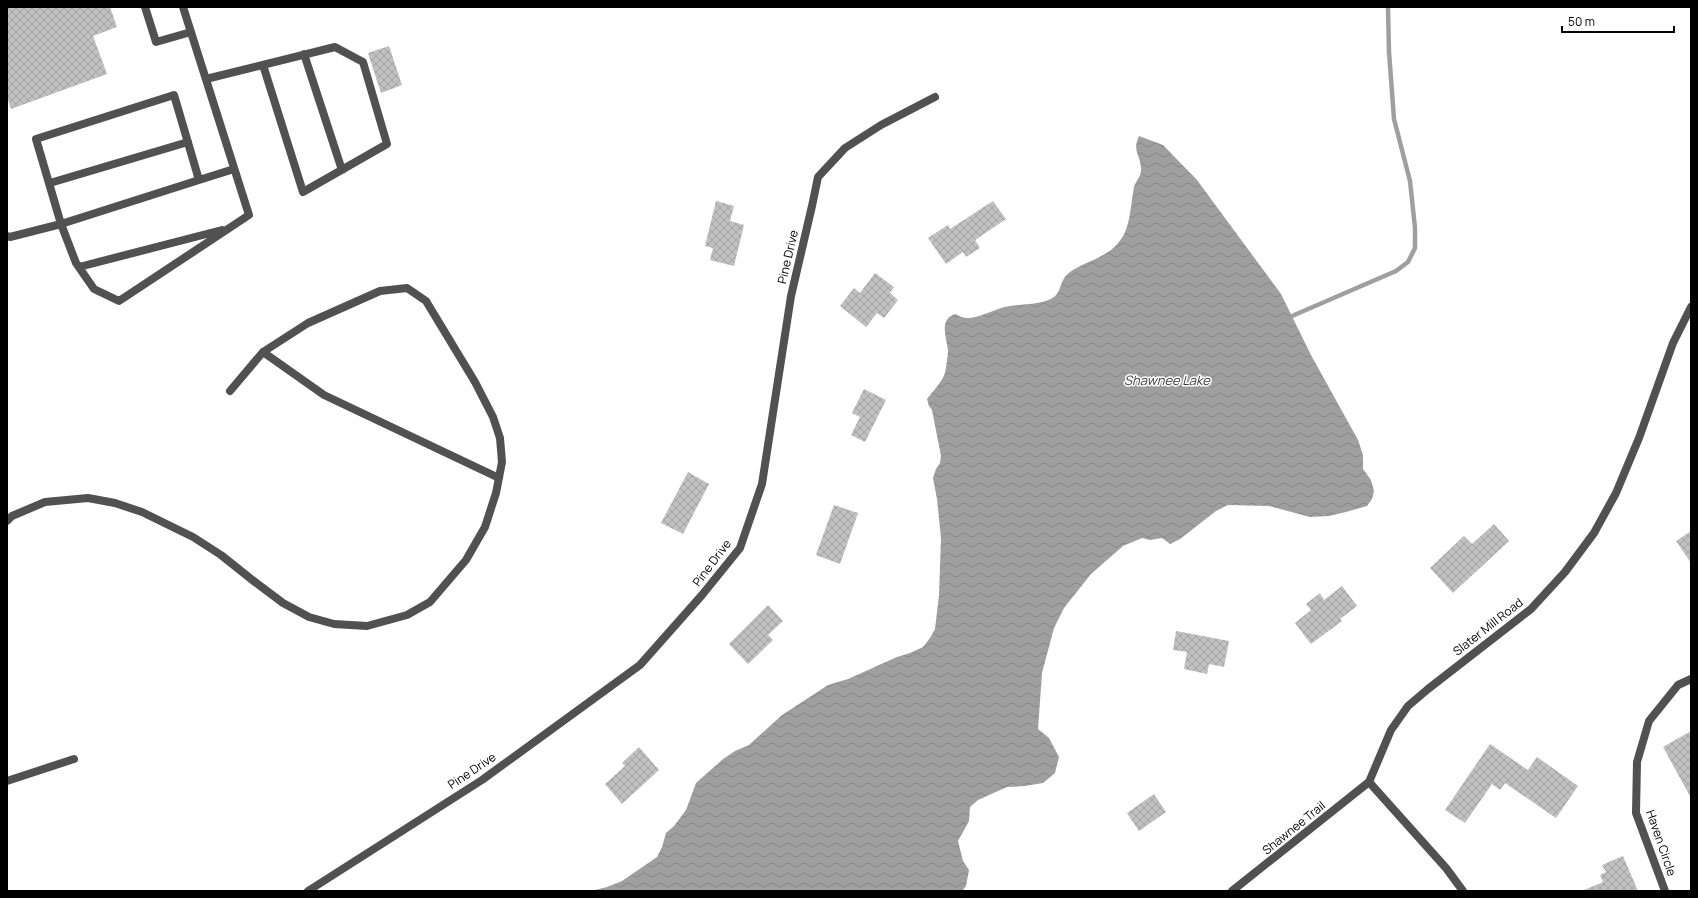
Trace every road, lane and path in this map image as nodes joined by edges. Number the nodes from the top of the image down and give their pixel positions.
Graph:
1 (145, 7) edge
2 (183, 7) edge
3 (191, 32) junction
4 (304, 54) junction
5 (263, 65) junction
6 (206, 79) junction
7 (935, 97) dead end
8 (188, 142) junction
9 (234, 169) junction
10 (342, 170) junction
11 (199, 180) junction
12 (50, 183) junction
13 (61, 224) junction
14 (229, 228) junction
15 (7, 236) edge
16 (79, 267) junction
17 (1691, 307) edge
18 (263, 352) junction
19 (230, 391) dead end
20 (499, 478) junction
21 (7, 521) edge
22 (1691, 679) edge
23 (74, 760) dead end
24 (7, 780) edge
25 (1369, 782) junction
26 (308, 891) edge
27 (1232, 891) edge
28 (1463, 891) edge
29 (1665, 891) edge

1 - 3 street
2 - 3 street
3 - 6 street
4 - 5 street
4 - 10 street
4 - 10 street
5 - 6 street
5 - 10 street
6 - 9 street
7 - 26 street, Pine Drive
8 - 11 street
8 - 12 street
8 - 12 street
9 - 11 street
9 - 14 street
11 - 13 street
12 - 13 street
13 - 15 street
13 - 16 street
14 - 16 street
14 - 16 street
17 - 25 street, Slater Mill Road
18 - 19 street
18 - 20 street
18 - 20 street
20 - 21 street
22 - 29 street, Haven Circle
23 - 24 street
25 - 27 street, Shawnee Trail
25 - 28 street

